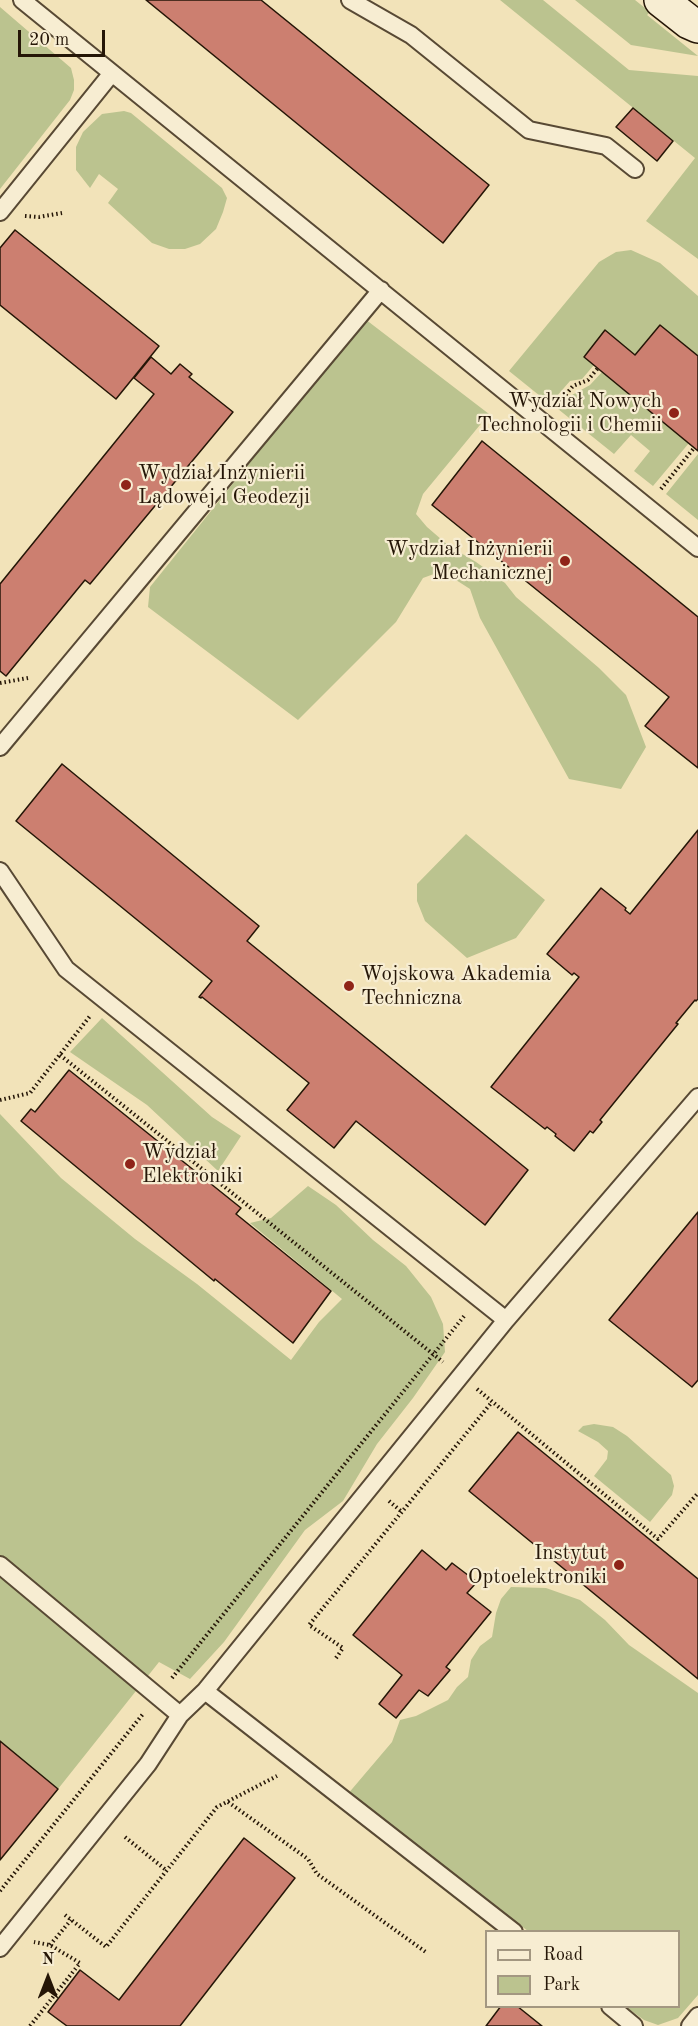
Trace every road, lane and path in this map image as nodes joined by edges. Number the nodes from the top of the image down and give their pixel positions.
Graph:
1 (350, 0) edge
2 (661, 0) edge
3 (33, 3) edge
4 (698, 26) edge
5 (112, 73) junction
6 (635, 169) dead end
7 (0, 212) edge
8 (62, 213) dead end
9 (19, 216) dead end
10 (381, 290) junction
11 (598, 368) dead end
12 (543, 422) junction
13 (694, 448) dead end
14 (656, 494) dead end
15 (698, 548) edge
16 (0, 747) edge
17 (0, 871) edge
18 (103, 999) junction
19 (60, 1055) junction
20 (698, 1097) edge
21 (0, 1100) edge
22 (477, 1299) junction
23 (506, 1320) junction
24 (433, 1355) junction
25 (461, 1375) junction
26 (492, 1402) junction
27 (698, 1493) edge
28 (0, 1565) edge
29 (336, 1658) dead end
30 (205, 1690) junction
31 (158, 1696) junction
32 (180, 1715) junction
33 (300, 1764) junction
34 (228, 1802) junction
35 (125, 1838) dead end
36 (166, 1870) junction
37 (0, 1891) edge
38 (65, 1915) dead end
39 (71, 1920) junction
40 (511, 1930) edge
41 (32, 1942) dead end
42 (50, 1945) junction
43 (0, 1948) edge
44 (427, 1953) dead end
45 (611, 2008) edge
46 (698, 2016) edge
47 (30, 2026) edge
48 (634, 2026) edge
49 (690, 2026) edge

1 - 6 lane
2 - 4 main road
3 - 5 lane
5 - 7 lane
5 - 10 lane
8 - 9 path
10 - 12 lane
10 - 16 lane
11 - 12 path
12 - 15 lane
13 - 14 path
17 - 18 lane
18 - 19 path
18 - 22 lane
19 - 21 path
19 - 24 path
20 - 23 lane
22 - 23 lane
22 - 24 path
23 - 25 lane
24 - 25 path
24 - 31 path
25 - 26 path
25 - 30 lane
26 - 27 path
26 - 29 path
28 - 31 lane
30 - 32 lane
30 - 33 lane
31 - 32 lane
31 - 37 path
32 - 43 lane
33 - 34 path
33 - 40 lane
34 - 36 path
34 - 44 path
35 - 36 path
36 - 39 path
38 - 39 path
39 - 42 path
41 - 42 path
42 - 47 path
45 - 48 lane
46 - 49 lane

